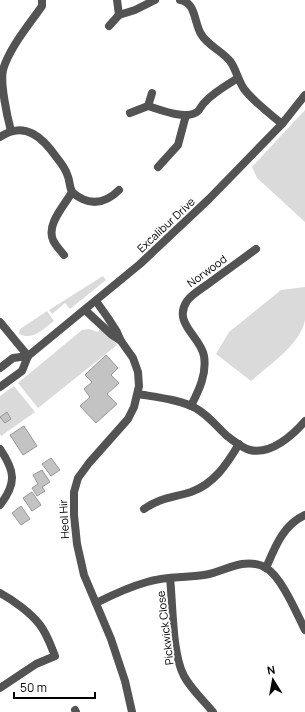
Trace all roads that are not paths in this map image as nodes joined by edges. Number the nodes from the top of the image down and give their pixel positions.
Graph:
1 (117, 0) edge
2 (155, 0) edge
3 (180, 0) edge
4 (42, 1) dead end
5 (192, 3) edge
6 (119, 15) junction
7 (108, 26) dead end
8 (238, 78) junction
9 (152, 93) dead end
10 (305, 95) edge
11 (148, 106) junction
12 (130, 113) dead end
13 (186, 115) junction
14 (282, 124) junction
15 (11, 131) junction
16 (0, 137) edge
17 (158, 167) dead end
18 (119, 190) dead end
19 (72, 192) junction
20 (256, 249) dead end
21 (64, 255) dead end
22 (96, 301) junction
23 (85, 310) junction
24 (0, 322) edge
25 (121, 341) junction
26 (28, 356) junction
27 (0, 368) edge
28 (0, 387) edge
29 (138, 394) junction
30 (191, 406) junction
31 (305, 421) edge
32 (238, 444) junction
33 (0, 449) edge
34 (0, 505) edge
35 (144, 509) dead end
36 (305, 515) edge
37 (266, 568) junction
38 (170, 578) junction
39 (0, 593) edge
40 (96, 603) junction
41 (305, 630) edge
42 (0, 688) edge
43 (132, 712) edge
44 (213, 712) edge

1 - 6 street
2 - 6 street
3 - 5 street
4 - 15 street
5 - 8 street
6 - 7 street
8 - 13 street
8 - 14 street
9 - 11 street
10 - 14 street, Excalibur Drive
11 - 12 street
11 - 13 street
13 - 17 street
14 - 22 street, Excalibur Drive
15 - 16 street
15 - 19 street
18 - 19 street
19 - 21 street
20 - 30 street, Norwood
22 - 23 street, Excalibur Drive
22 - 25 street, Heol Hir
23 - 25 street, Heol Hir
23 - 26 street, Excalibur Drive
24 - 26 street
25 - 29 street, Heol Hir
26 - 27 street, Excalibur Drive
26 - 28 street, Excalibur Drive
29 - 30 street
29 - 40 street, Heol Hir
30 - 32 street
31 - 32 street
32 - 35 street
33 - 34 street
36 - 37 street
37 - 38 street
37 - 41 street
38 - 40 street
38 - 44 street, Pickwick Close
39 - 42 street
40 - 43 street, Heol Hir

